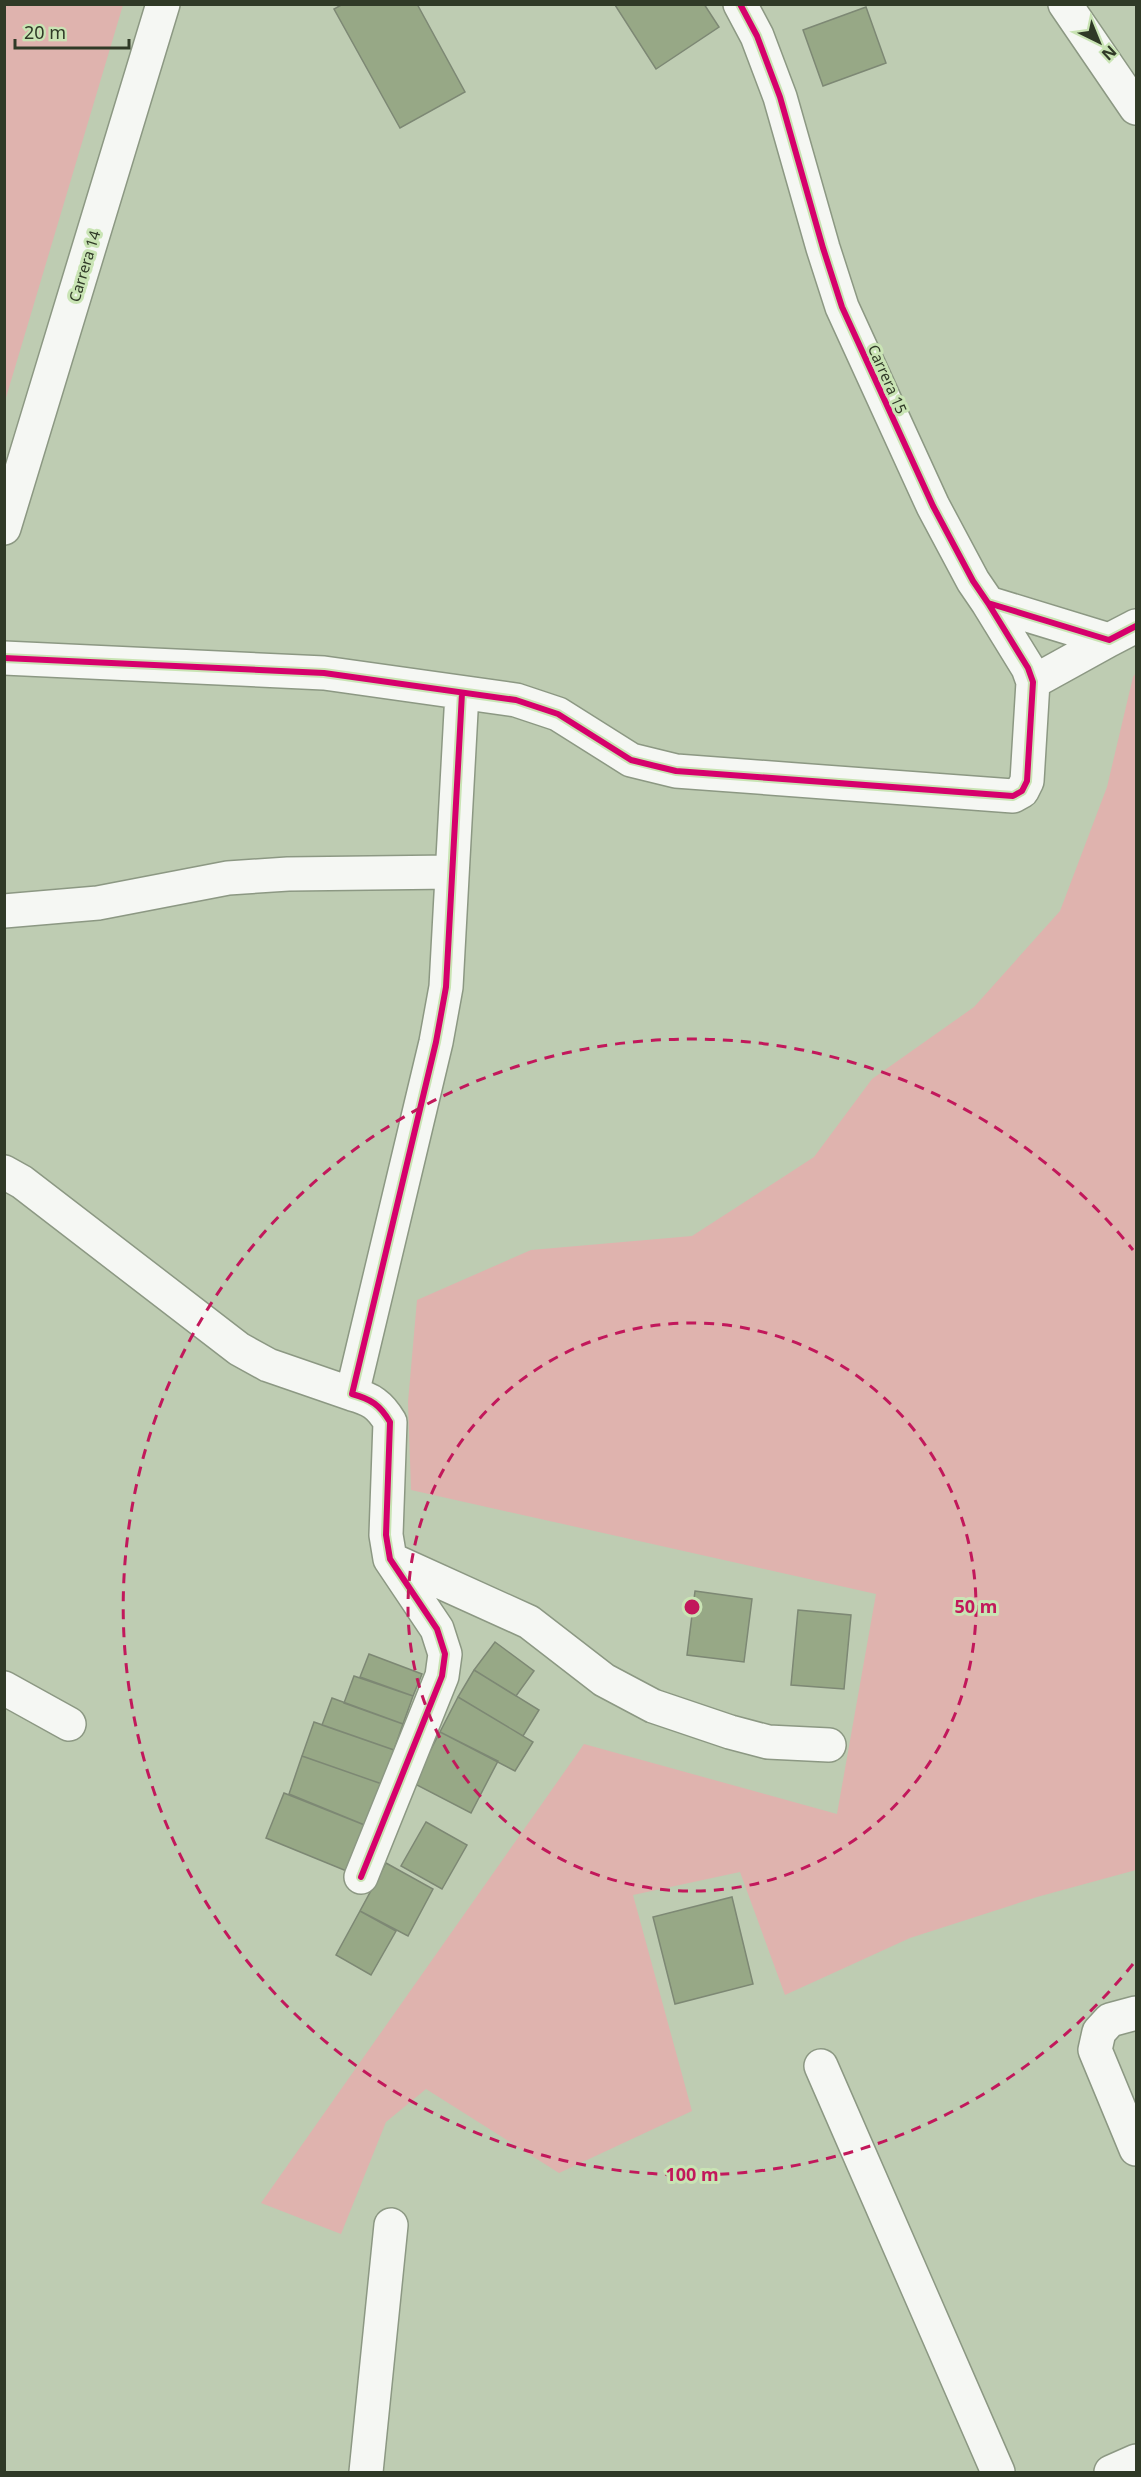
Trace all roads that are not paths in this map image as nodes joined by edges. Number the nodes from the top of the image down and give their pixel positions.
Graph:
1 (163, 4) edge
2 (740, 4) edge
3 (1065, 4) edge
4 (1137, 108) edge
5 (4, 528) edge
6 (988, 603) junction
7 (1123, 633) edge
8 (4, 658) edge
9 (1033, 682) junction
10 (462, 693) junction
11 (452, 872) junction
12 (4, 911) edge
13 (4, 1172) edge
14 (352, 1394) junction
15 (390, 1559) junction
16 (4, 1688) edge
17 (69, 1724) dead end
18 (829, 1744) dead end
19 (361, 1876) dead end
20 (1137, 2013) edge
21 (821, 2066) dead end
22 (1137, 2149) edge
23 (391, 2225) dead end
24 (1137, 2461) edge
25 (366, 2472) edge
26 (998, 2472) edge
27 (1111, 2472) edge

1 - 5 street, Carrera 14
2 - 6 street, Carrera 15
3 - 4 street
6 - 7 street
6 - 9 street, Carrera 15
7 - 9 street
8 - 10 street
9 - 10 street
10 - 11 street
11 - 12 street
11 - 14 street
13 - 14 street
14 - 15 street
15 - 18 street
15 - 19 street
16 - 17 street
20 - 22 street
21 - 26 street
23 - 25 street
24 - 27 street

